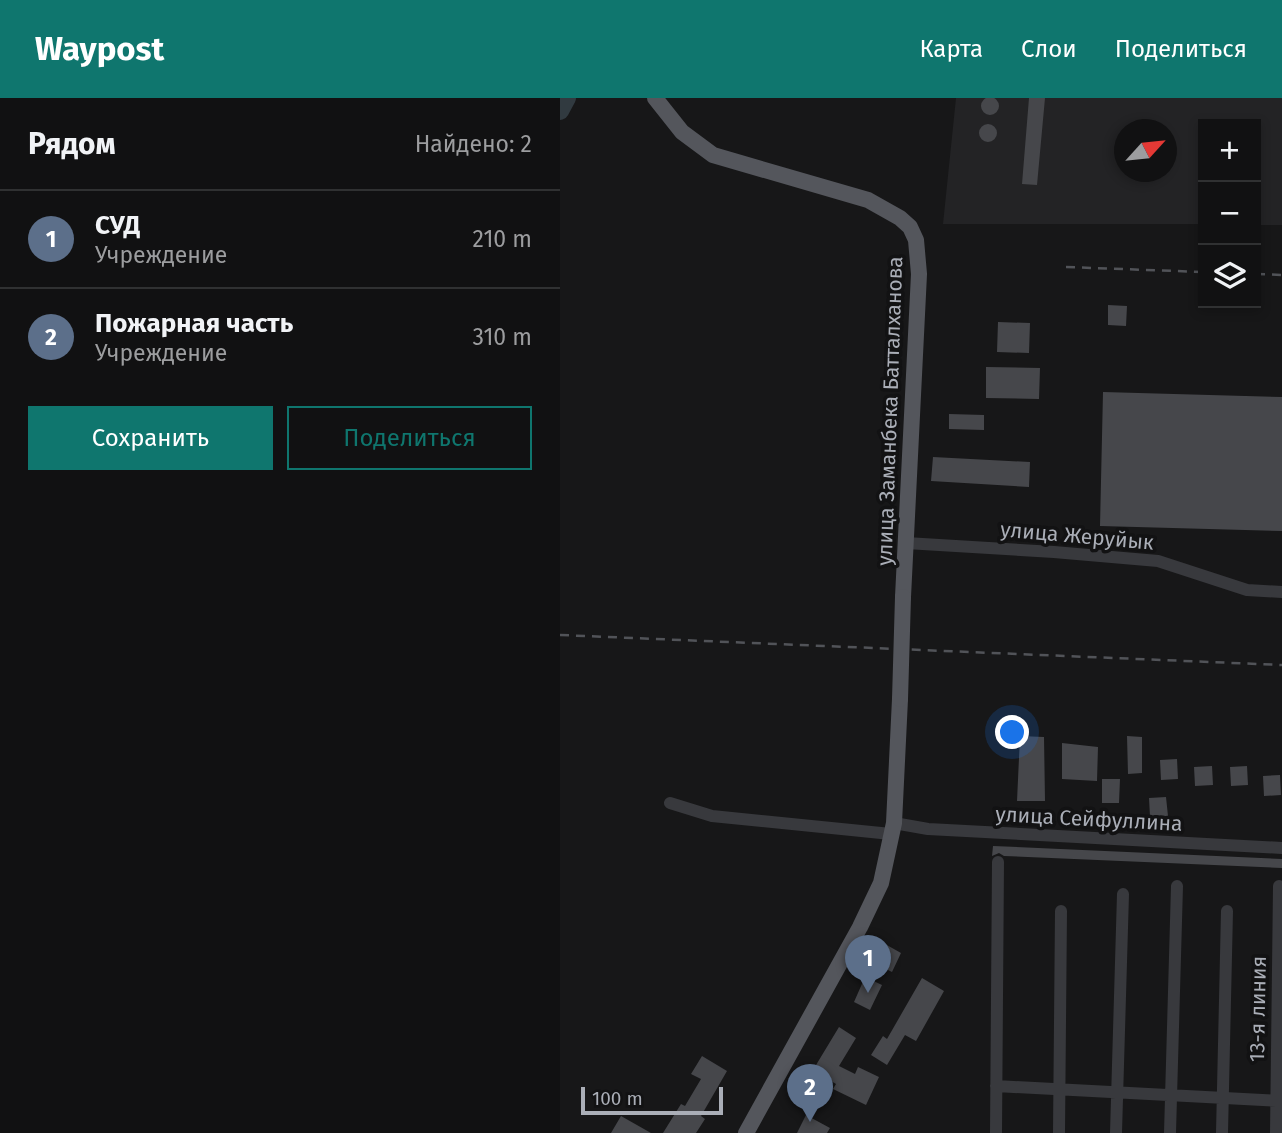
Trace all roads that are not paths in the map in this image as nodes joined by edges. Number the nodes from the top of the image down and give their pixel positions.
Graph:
1 (656, 98) edge
2 (906, 543) junction
3 (1282, 592) edge
4 (670, 803) dead end
5 (893, 829) junction
6 (1282, 848) edge
7 (998, 862) dead end
8 (1177, 886) dead end
9 (1279, 887) dead end
10 (1123, 894) dead end
11 (1062, 911) dead end
12 (1227, 911) dead end
13 (996, 1086) junction
14 (1059, 1088) junction
15 (1116, 1091) junction
16 (1171, 1094) junction
17 (1222, 1098) junction
18 (1279, 1100) edge
19 (746, 1133) edge
20 (996, 1133) edge
21 (1059, 1133) edge
22 (1116, 1133) edge
23 (1170, 1133) edge
24 (1222, 1133) edge
25 (1276, 1133) edge

1 - 2 main road, улица Заманбека Батталханова
2 - 3 street, улица Жеруйык
2 - 5 main road, улица Заманбека Батталханова, bridge
4 - 5 street, улица Сейфуллина
5 - 6 street, улица Сейфуллина
5 - 19 main road
7 - 13 street
8 - 16 street
9 - 18 street, 13-я линия
10 - 15 street
11 - 14 street
12 - 17 street
13 - 14 street
13 - 20 street
14 - 15 street
14 - 21 street
15 - 16 street
15 - 22 street
16 - 17 street
16 - 23 street
17 - 18 street
17 - 24 street
18 - 25 street, 13-я линия

